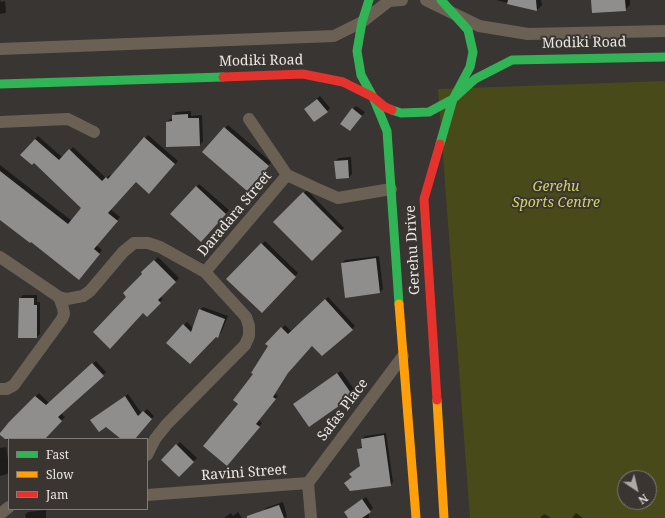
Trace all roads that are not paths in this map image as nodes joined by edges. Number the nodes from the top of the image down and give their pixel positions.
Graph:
1 (369, 0) edge
2 (402, 0) edge
3 (426, 0) edge
4 (441, 0) edge
5 (455, 14) junction
6 (362, 22) junction
7 (665, 32) edge
8 (0, 49) edge
9 (665, 57) edge
10 (0, 84) edge
11 (373, 97) junction
12 (453, 99) junction
13 (249, 119) dead end
14 (0, 122) edge
15 (94, 132) dead end
16 (287, 175) junction
17 (391, 189) junction
18 (0, 257) edge
19 (205, 272) junction
20 (59, 297) junction
21 (402, 356) junction
22 (0, 389) edge
23 (148, 453) edge
24 (308, 483) junction
25 (148, 495) edge
26 (8, 508) edge
27 (0, 514) edge
28 (311, 518) edge
29 (416, 518) edge
30 (444, 518) edge

1 - 6 street, Gerehu Drive
2 - 6 street, Modiki Road
3 - 5 street, Modiki Road
4 - 5 street, Gerehu Drive
5 - 7 street, Modiki Road
5 - 12 street, Gerehu Drive
6 - 8 street, Modiki Road
6 - 11 street, Gerehu Drive
9 - 12 street, Modiki Road
10 - 11 street, Modiki Road
11 - 12 street, Modiki Road
11 - 17 street, Gerehu Drive
12 - 30 street, Gerehu Drive
13 - 16 street
14 - 15 street
16 - 17 street
16 - 19 street, Daradara Street
17 - 21 street, Gerehu Drive
18 - 20 street
19 - 20 street
19 - 23 street
20 - 22 street
21 - 24 street, Safas Place
21 - 29 street, Gerehu Drive
24 - 25 street, Ravini Street
24 - 28 street, Ravini Street
26 - 27 street

